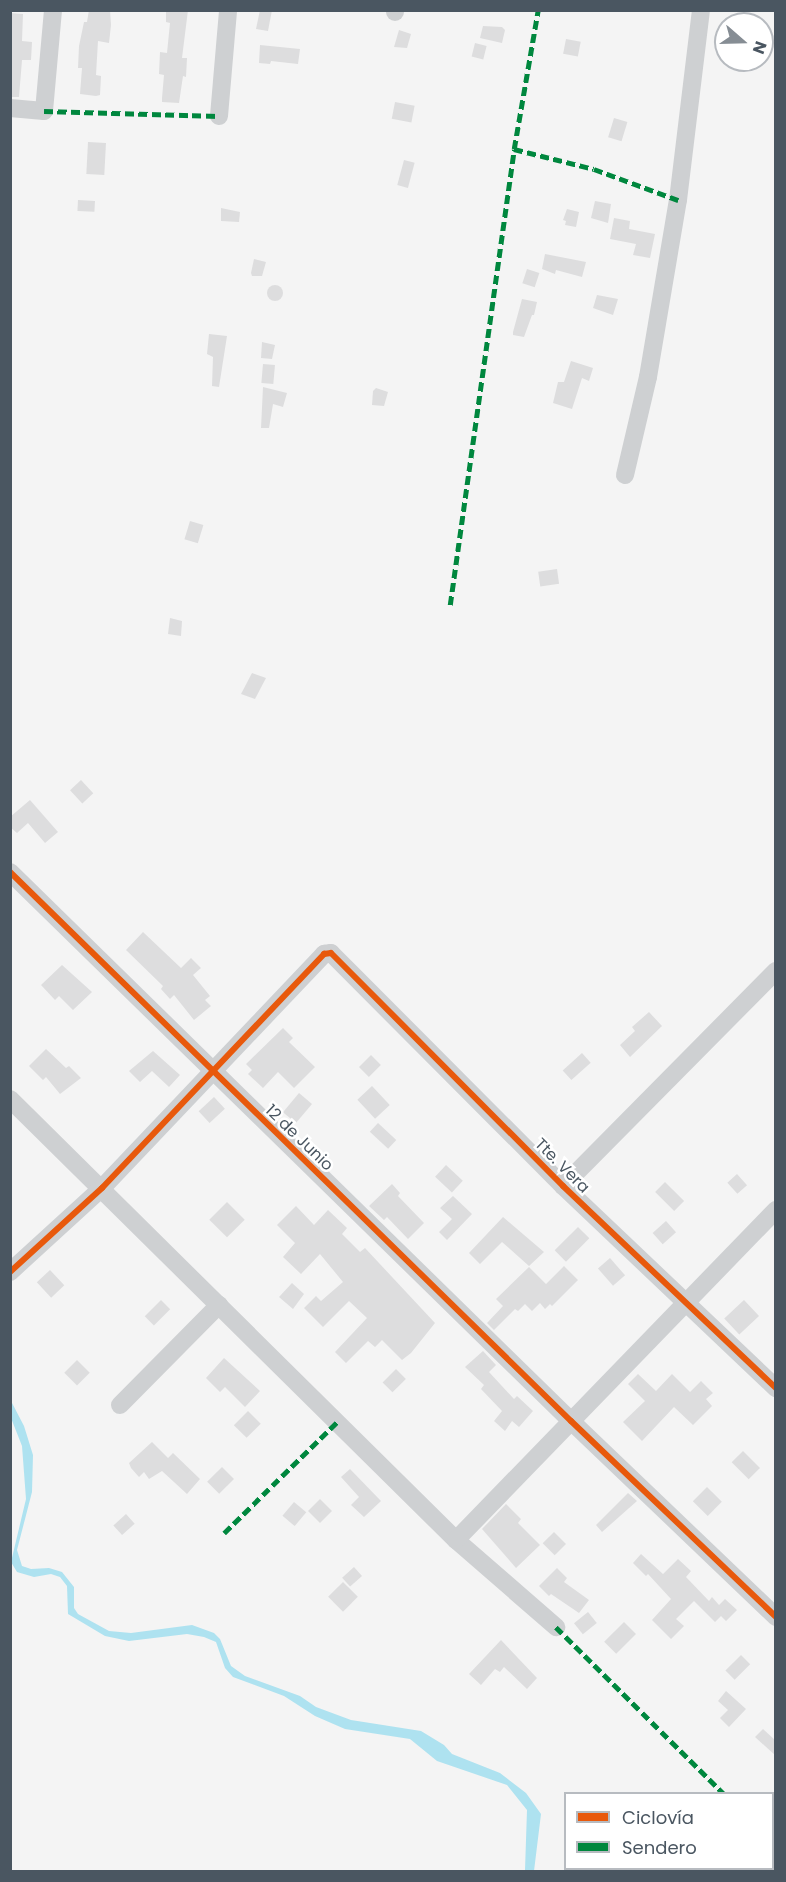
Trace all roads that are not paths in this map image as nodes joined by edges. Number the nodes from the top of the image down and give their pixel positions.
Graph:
1 (54, 10) edge
2 (228, 10) edge
3 (701, 10) edge
4 (10, 108) edge
5 (219, 116) dead end
6 (625, 475) dead end
7 (10, 872) edge
8 (776, 971) edge
9 (213, 1072) junction
10 (10, 1099) edge
11 (563, 1186) junction
12 (102, 1188) junction
13 (776, 1210) edge
14 (10, 1272) edge
15 (687, 1301) junction
16 (219, 1305) junction
17 (776, 1388) edge
18 (120, 1404) dead end
19 (571, 1421) junction
20 (456, 1540) junction
21 (776, 1617) edge
22 (556, 1627) dead end

1 - 4 street
2 - 5 street
3 - 6 street
7 - 9 street, 12 de Junio
8 - 11 street
9 - 11 street, Tte. Vera
9 - 12 street
9 - 19 street, 12 de Junio
10 - 12 street
11 - 15 street, Tte. Vera
12 - 14 street
12 - 16 street
13 - 15 street
15 - 17 street, Tte. Vera
15 - 19 street
16 - 18 street
16 - 20 street
19 - 20 street
19 - 21 street, 12 de Junio
20 - 22 street

